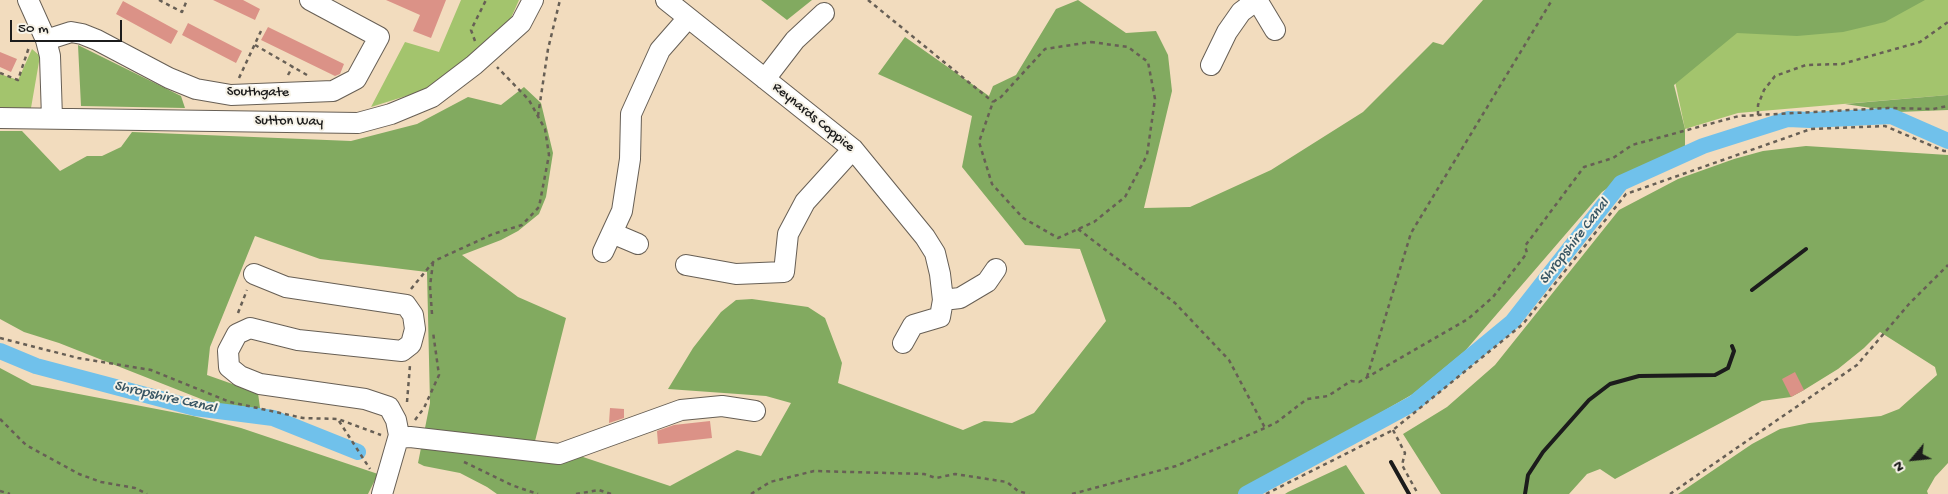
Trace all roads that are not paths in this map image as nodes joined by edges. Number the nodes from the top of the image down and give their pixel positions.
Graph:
1 (28, 0) edge
2 (310, 0) edge
3 (533, 0) edge
4 (666, 0) edge
5 (1252, 4) edge
6 (824, 13) dead end
7 (688, 18) junction
8 (1275, 30) dead end
9 (38, 42) junction
10 (1211, 65) dead end
11 (765, 79) junction
12 (0, 118) edge
13 (52, 118) junction
14 (853, 149) junction
15 (612, 233) junction
16 (638, 244) dead end
17 (603, 252) dead end
18 (686, 265) dead end
19 (996, 269) dead end
20 (251, 281) road end
21 (947, 305) junction
22 (903, 343) dead end
23 (755, 411) dead end
24 (398, 438) junction
25 (382, 492) edge

1 - 9 street
2 - 9 street, Southgate
3 - 13 street, Sutton Way
4 - 7 street, Reynards Coppice
5 - 8 street
5 - 10 street
6 - 11 street
7 - 11 street, Reynards Coppice
7 - 15 street
9 - 13 street
11 - 14 street, Reynards Coppice
12 - 13 street, Sutton Way
14 - 18 street
14 - 21 street, Reynards Coppice
15 - 16 street
15 - 17 street
19 - 21 street
20 - 24 street
21 - 22 street
23 - 24 street
24 - 25 street

